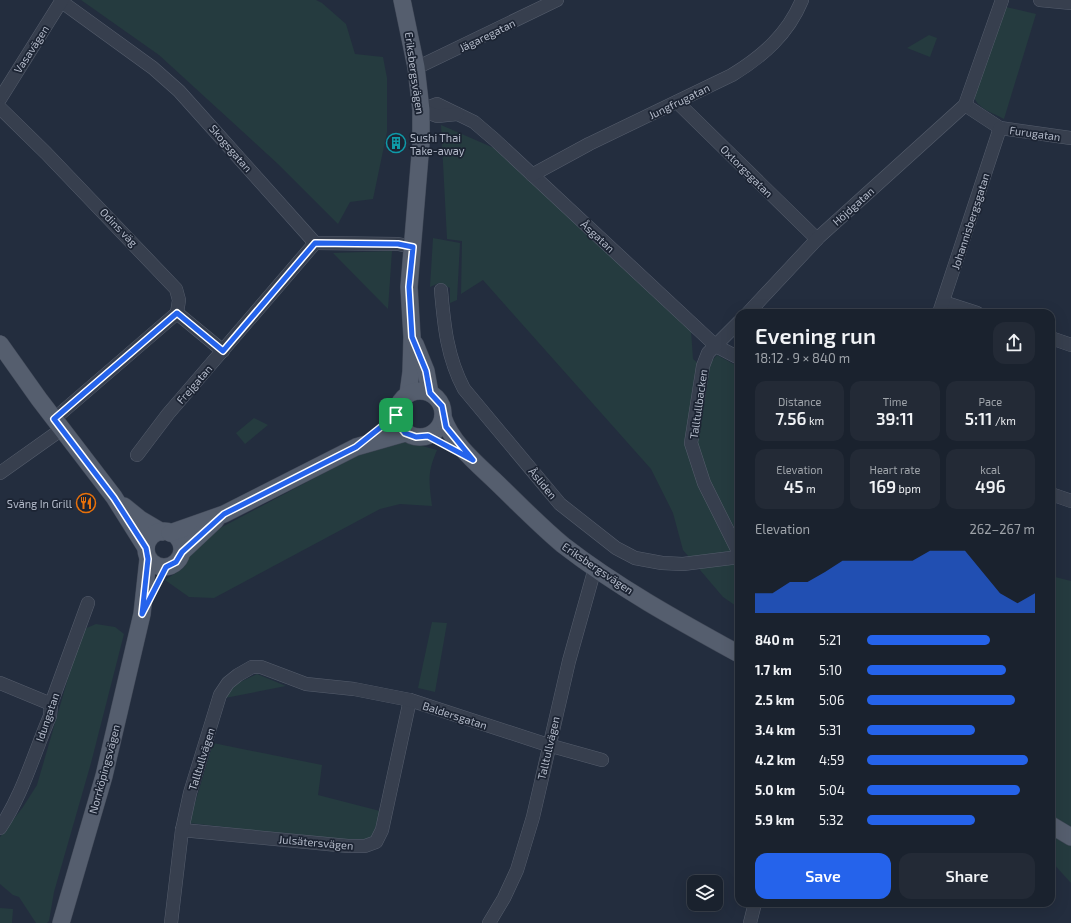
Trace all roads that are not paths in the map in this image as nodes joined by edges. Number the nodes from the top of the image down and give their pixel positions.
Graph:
1 (402, 0) edge
2 (557, 0) edge
3 (802, 0) edge
4 (1002, 0) edge
5 (1040, 0) edge
6 (62, 1) edge
7 (1071, 3) edge
8 (416, 68) junction
9 (0, 99) edge
10 (677, 102) junction
11 (965, 105) junction
12 (0, 108) edge
13 (421, 110) junction
14 (1000, 128) junction
15 (1071, 138) edge
16 (532, 175) junction
17 (817, 240) junction
18 (315, 243) junction
19 (413, 247) junction
20 (441, 290) dead end
21 (941, 307) edge
22 (752, 309) edge
23 (953, 309) edge
24 (177, 313) junction
25 (735, 326) edge
26 (412, 337) junction
27 (1055, 339) edge
28 (0, 344) edge
29 (1071, 345) edge
30 (716, 346) junction
31 (223, 351) junction
32 (735, 356) edge
33 (430, 393) junction
34 (408, 394) junction
35 (396, 415) junction
36 (443, 417) junction
37 (58, 424) junction
38 (405, 433) junction
39 (428, 436) junction
40 (356, 447) junction
41 (136, 454) dead end
42 (473, 460) junction
43 (0, 474) edge
44 (1055, 496) edge
45 (114, 498) junction
46 (1071, 502) edge
47 (224, 514) junction
48 (166, 532) junction
49 (735, 545) edge
50 (182, 552) junction
51 (147, 553) junction
52 (735, 557) edge
53 (166, 567) junction
54 (595, 568) junction
55 (88, 603) dead end
56 (142, 614) junction
57 (735, 652) edge
58 (0, 683) edge
59 (306, 684) joint
60 (410, 700) junction
61 (51, 704) junction
62 (548, 746) junction
63 (602, 760) dead end
64 (1055, 827) edge
65 (0, 828) edge
66 (182, 830) junction
67 (1071, 837) edge
68 (754, 907) edge
69 (61, 923) edge
70 (171, 923) edge
71 (489, 923) edge
72 (750, 923) edge

1 - 8 main road, Eriksbergsvägen
2 - 8 street, Jägaregatan
3 - 10 street, Jungfrugatan
4 - 11 street, Höjdgatan
5 - 7 street
6 - 9 street, Vasavägen
6 - 18 street, Skogsgatan
8 - 13 main road, Eriksbergsvägen
10 - 16 street, Jungfrugatan
10 - 17 street, Oxtorgsgatan
11 - 14 street
11 - 17 street, Höjdgatan
12 - 24 street, Odins väg
13 - 16 street, Åsgatan
13 - 19 main road, Eriksbergsvägen
14 - 15 street, Furugatan
14 - 21 street, Johannisbergsgatan
16 - 30 street, Åsgatan
17 - 22 street, Höjdgatan
18 - 19 street
18 - 31 street, Frejgatan
19 - 26 main road, Eriksbergsvägen
20 - 52 street, Åsliden
21 - 23 street
24 - 31 street
24 - 37 street
25 - 30 street
26 - 33 main road, Eriksbergsvägen
26 - 34 main road, Eriksbergsvägen
27 - 29 street
28 - 37 main road
30 - 32 street, Åsgatan
30 - 49 street, Talltullbacken
31 - 41 street, Frejgatan
33 - 34 main road
33 - 36 main road
34 - 35 main road
35 - 38 main road
35 - 40 main road
36 - 39 main road
36 - 42 main road, Eriksbergsvägen
37 - 43 street
37 - 45 main road
38 - 39 main road
38 - 40 main road
39 - 42 main road, Eriksbergsvägen
40 - 47 main road
42 - 54 main road, Eriksbergsvägen
44 - 46 street
45 - 48 main road
45 - 51 main road
47 - 48 main road
47 - 50 main road
48 - 50 main road
48 - 51 main road
50 - 53 main road
51 - 53 main road
51 - 56 main road, Norrköpingsvägen
53 - 56 main road, Norrköpingsvägen
54 - 57 main road, Eriksbergsvägen
54 - 62 street, Talltullvägen
55 - 61 street, Idungatan
56 - 69 main road, Norrköpingsvägen
58 - 61 street
59 - 60 street, Baldersgatan
59 - 66 street, Talltullvägen
60 - 62 street, Baldersgatan
60 - 66 street, Julsätersvägen
61 - 65 street, Idungatan
62 - 63 street, Baldersgatan
62 - 71 street, Talltullvägen
64 - 67 main road
66 - 70 street, Talltullvägen
68 - 72 street

